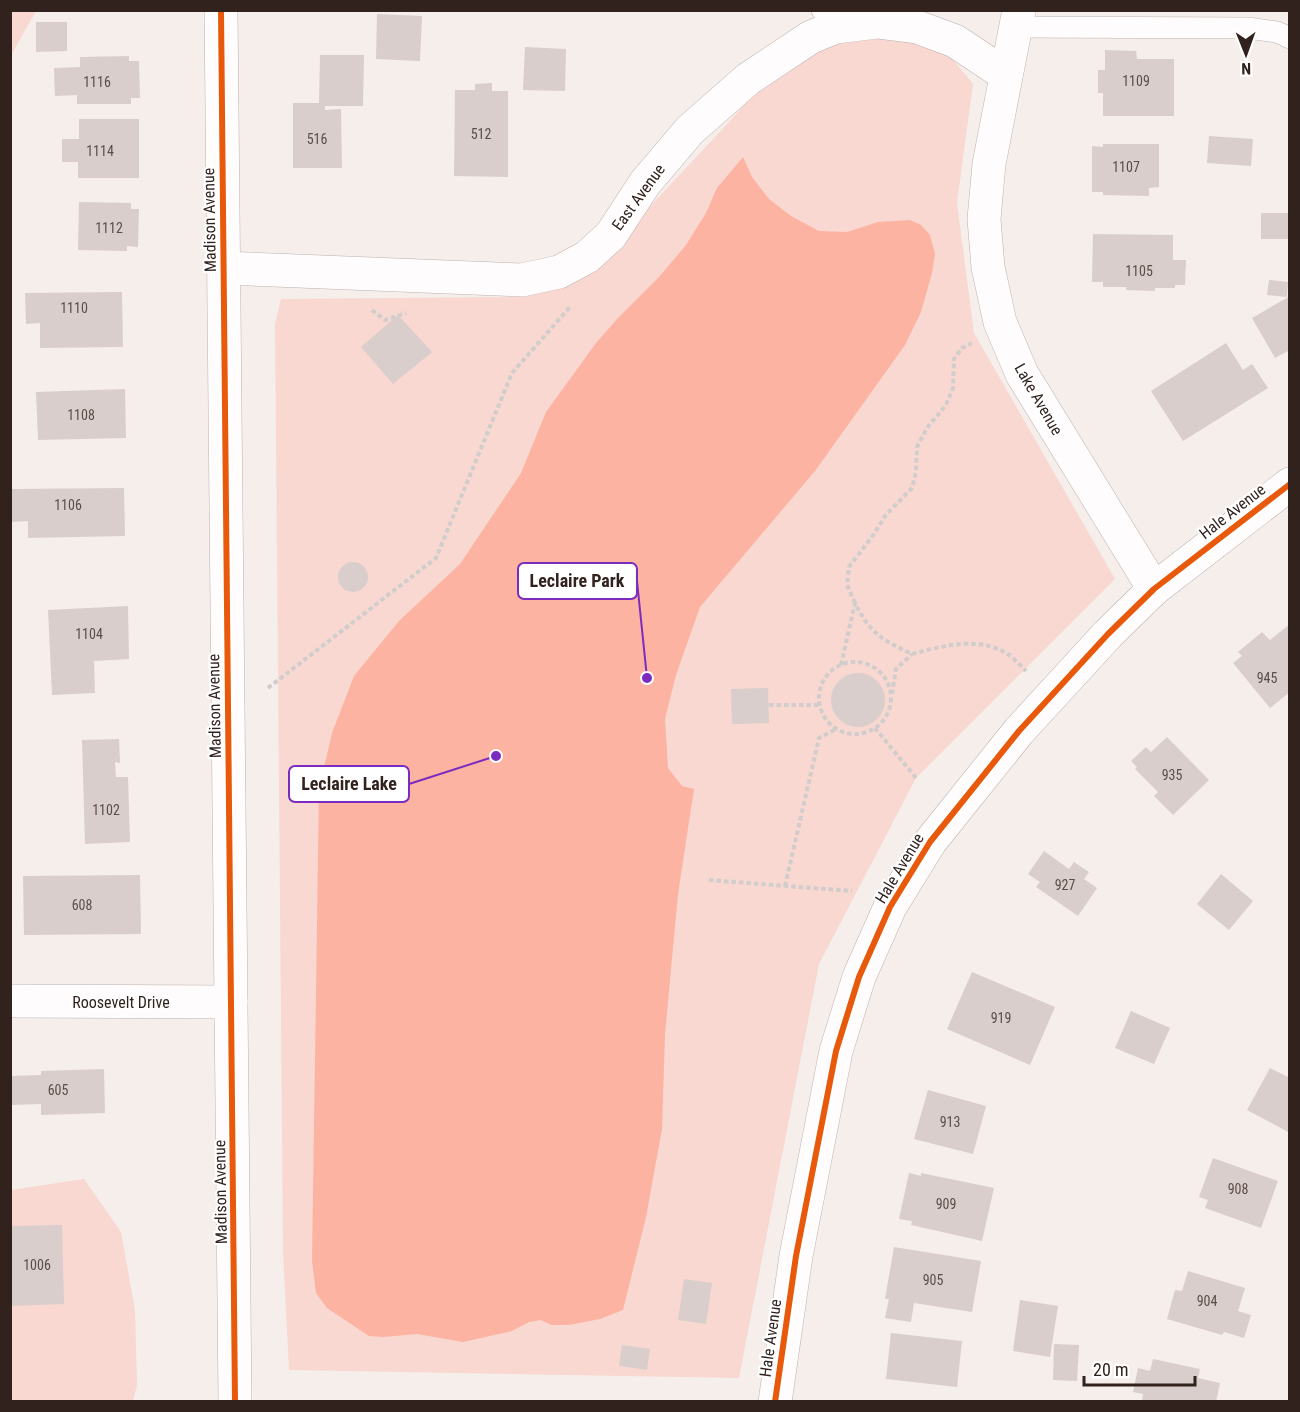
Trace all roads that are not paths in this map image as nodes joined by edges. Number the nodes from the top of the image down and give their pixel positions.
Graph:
1 (221, 10) edge
2 (836, 18) edge
3 (1018, 19) edge
4 (1290, 38) edge
5 (1006, 75) junction
6 (223, 268) junction
7 (1290, 484) edge
8 (1154, 589) junction
9 (10, 1001) edge
10 (231, 1002) junction
11 (235, 1401) edge
12 (775, 1401) edge

1 - 6 street, Madison Avenue
2 - 5 street, East Avenue
2 - 6 street, East Avenue
3 - 4 lane
3 - 5 street, Lake Avenue
5 - 8 street, Lake Avenue
6 - 10 street, Madison Avenue
7 - 8 street, Hale Avenue
8 - 12 street, Hale Avenue
9 - 10 street, Roosevelt Drive
10 - 11 street, Madison Avenue

